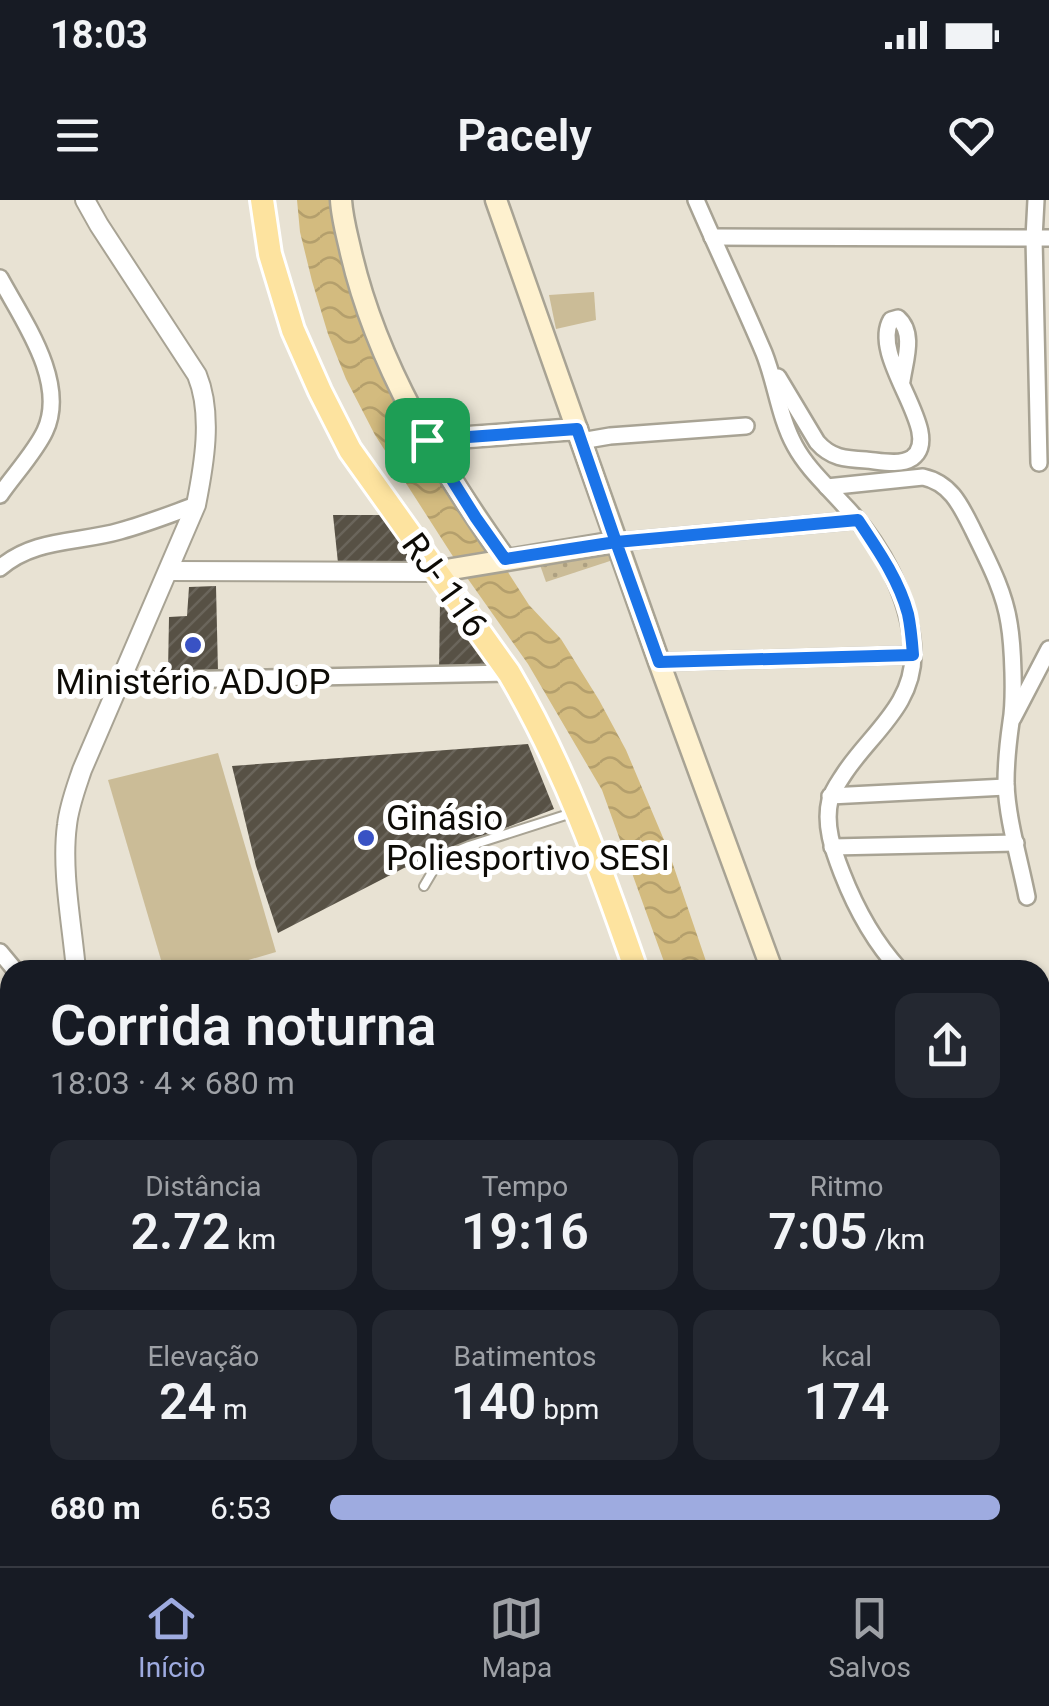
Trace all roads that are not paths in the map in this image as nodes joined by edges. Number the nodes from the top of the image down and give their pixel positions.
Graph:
1 (85, 200) edge
2 (262, 200) edge
3 (340, 200) edge
4 (496, 200) edge
5 (696, 200) edge
6 (1036, 200) edge
7 (712, 237) junction
8 (1042, 238) edge
9 (0, 278) edge
10 (765, 356) junction
11 (902, 380) dead end
12 (746, 426) dead end
13 (579, 435) junction
14 (427, 440) junction
15 (1039, 464) dead end
16 (826, 488) junction
17 (0, 495) edge
18 (196, 505) junction
19 (858, 520) junction
20 (616, 542) junction
21 (503, 559) junction
22 (0, 568) edge
23 (441, 570) junction
24 (169, 571) junction
25 (1049, 649) edge
26 (913, 655) junction
27 (659, 662) junction
28 (509, 674) junction
29 (122, 681) junction
30 (1012, 722) junction
31 (1006, 787) junction
32 (830, 796) junction
33 (576, 812) junction
34 (1016, 843) junction
35 (832, 847) junction
36 (424, 886) dead end
37 (1027, 897) dead end
38 (75, 960) edge
39 (632, 960) edge
40 (768, 960) edge
41 (891, 960) edge

1 - 18 street
2 - 23 main road, RJ- 116
3 - 14 main road
4 - 13 main road
5 - 7 street
6 - 8 street
7 - 8 street
7 - 10 street
8 - 15 street
9 - 17 street
10 - 11 street
10 - 16 street
12 - 13 street
13 - 14 main road
13 - 20 main road
14 - 21 main road
16 - 19 street
16 - 30 street
18 - 22 street
18 - 24 street
19 - 20 street
19 - 26 street
20 - 21 main road
20 - 27 main road
21 - 23 main road
23 - 24 street
23 - 28 main road, RJ- 116
24 - 29 street
25 - 30 street
26 - 27 street
26 - 32 street
27 - 40 main road
28 - 29 street
28 - 33 main road, RJ- 116
29 - 38 street
30 - 31 street
31 - 32 street
31 - 34 street
32 - 35 street
33 - 36 lane
33 - 39 main road, RJ- 116
34 - 35 street
34 - 37 street
35 - 41 street

